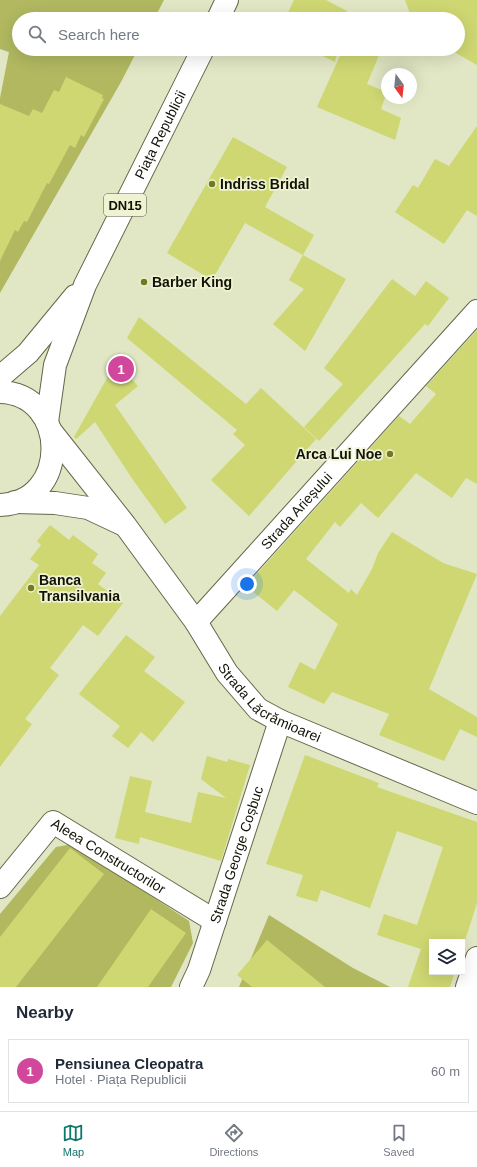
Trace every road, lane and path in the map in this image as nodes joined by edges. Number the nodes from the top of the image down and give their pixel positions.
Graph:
1 (227, 0) edge
2 (221, 12) edge
3 (199, 56) edge
4 (84, 285) junction
5 (477, 311) edge
6 (0, 377) edge
7 (0, 392) edge
8 (49, 426) junction
9 (5, 506) edge
10 (125, 525) junction
11 (196, 622) junction
12 (280, 721) junction
13 (477, 804) edge
14 (0, 887) edge
15 (215, 921) junction
16 (477, 958) edge
17 (191, 987) edge
18 (467, 987) edge

1 - 2 street
3 - 4 street, Piața Republicii / DN15
4 - 6 street, Piața Republicii / DN15
4 - 8 street, Piața Republicii / DN15
5 - 11 street, Strada Arieșului
7 - 8 street, DN15
8 - 9 street, DN15
8 - 10 street, Strada Lăcrămioarei
9 - 10 street, Strada Lăcrămioarei
10 - 11 street, Strada Lăcrămioarei
11 - 12 street, Strada Lăcrămioarei
12 - 13 street, Strada Lăcrămioarei
12 - 15 street, Strada George Coșbuc
14 - 15 street, Aleea Constructorilor
15 - 17 street, Strada George Coșbuc
16 - 18 street

